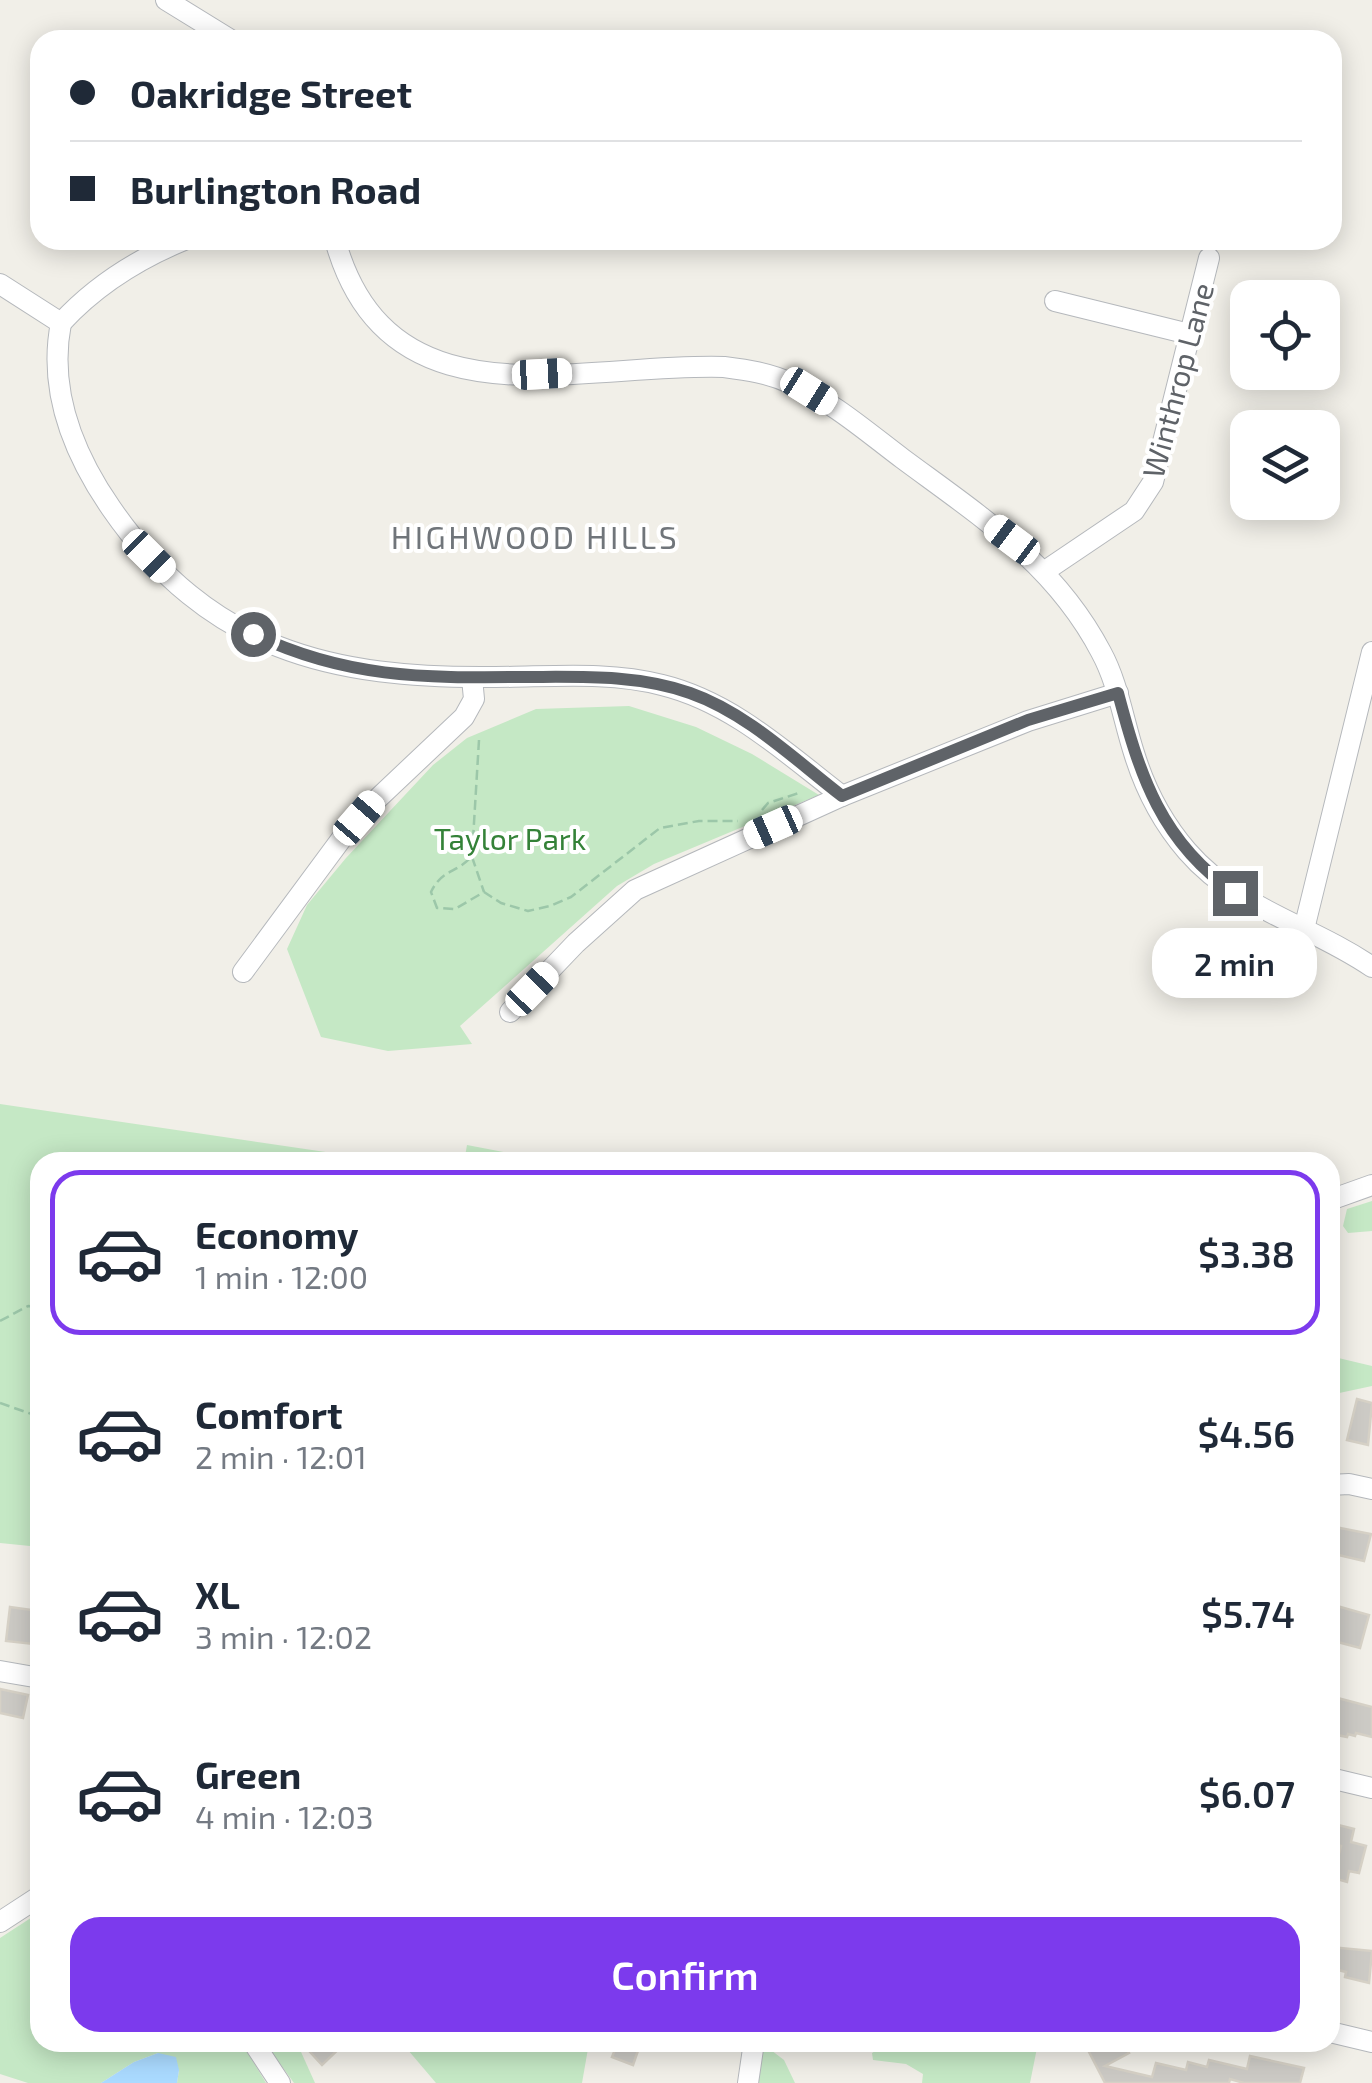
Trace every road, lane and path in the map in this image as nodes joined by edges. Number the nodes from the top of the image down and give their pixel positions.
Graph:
1 (166, 0) edge
2 (216, 30) edge
3 (162, 250) edge
4 (338, 250) edge
5 (1208, 258) dead end
6 (0, 284) edge
7 (1054, 300) dead end
8 (61, 323) junction
9 (1189, 334) junction
10 (1045, 571) junction
11 (1372, 652) edge
12 (472, 678) junction
13 (1118, 693) junction
14 (479, 740) dead end
15 (824, 782) junction
16 (842, 796) junction
17 (759, 816) dead end
18 (742, 820) dead end
19 (472, 856) junction
20 (484, 892) junction
21 (1304, 929) junction
22 (1372, 967) edge
23 (242, 972) dead end
24 (510, 1012) dead end
25 (1372, 1185) edge
26 (1340, 1196) edge
27 (30, 1306) edge
28 (0, 1320) edge
29 (0, 1403) edge
30 (30, 1414) edge
31 (1340, 1484) edge
32 (1372, 1489) edge
33 (0, 1671) edge
34 (30, 1676) edge
35 (1340, 1780) edge
36 (1372, 1788) edge
37 (30, 1902) edge
38 (0, 1922) edge
39 (1340, 2034) edge
40 (1372, 2042) edge
41 (260, 2052) edge
42 (753, 2052) edge
43 (280, 2083) edge
44 (748, 2083) edge

1 - 2 street
3 - 8 street
4 - 10 street
5 - 9 street, Winthrop Lane
6 - 8 street
7 - 9 street
8 - 12 street
9 - 10 street, Winthrop Lane
10 - 13 street
11 - 21 street
12 - 15 street
12 - 23 street
13 - 16 street
13 - 21 street
14 - 19 path
15 - 16 street
15 - 17 path
16 - 24 street
18 - 20 path
19 - 20 path
19 - 20 path
21 - 22 street
25 - 26 street
27 - 28 path
29 - 30 path
31 - 32 street
33 - 34 street
35 - 36 street
37 - 38 street
39 - 40 street
41 - 43 street
42 - 44 street

